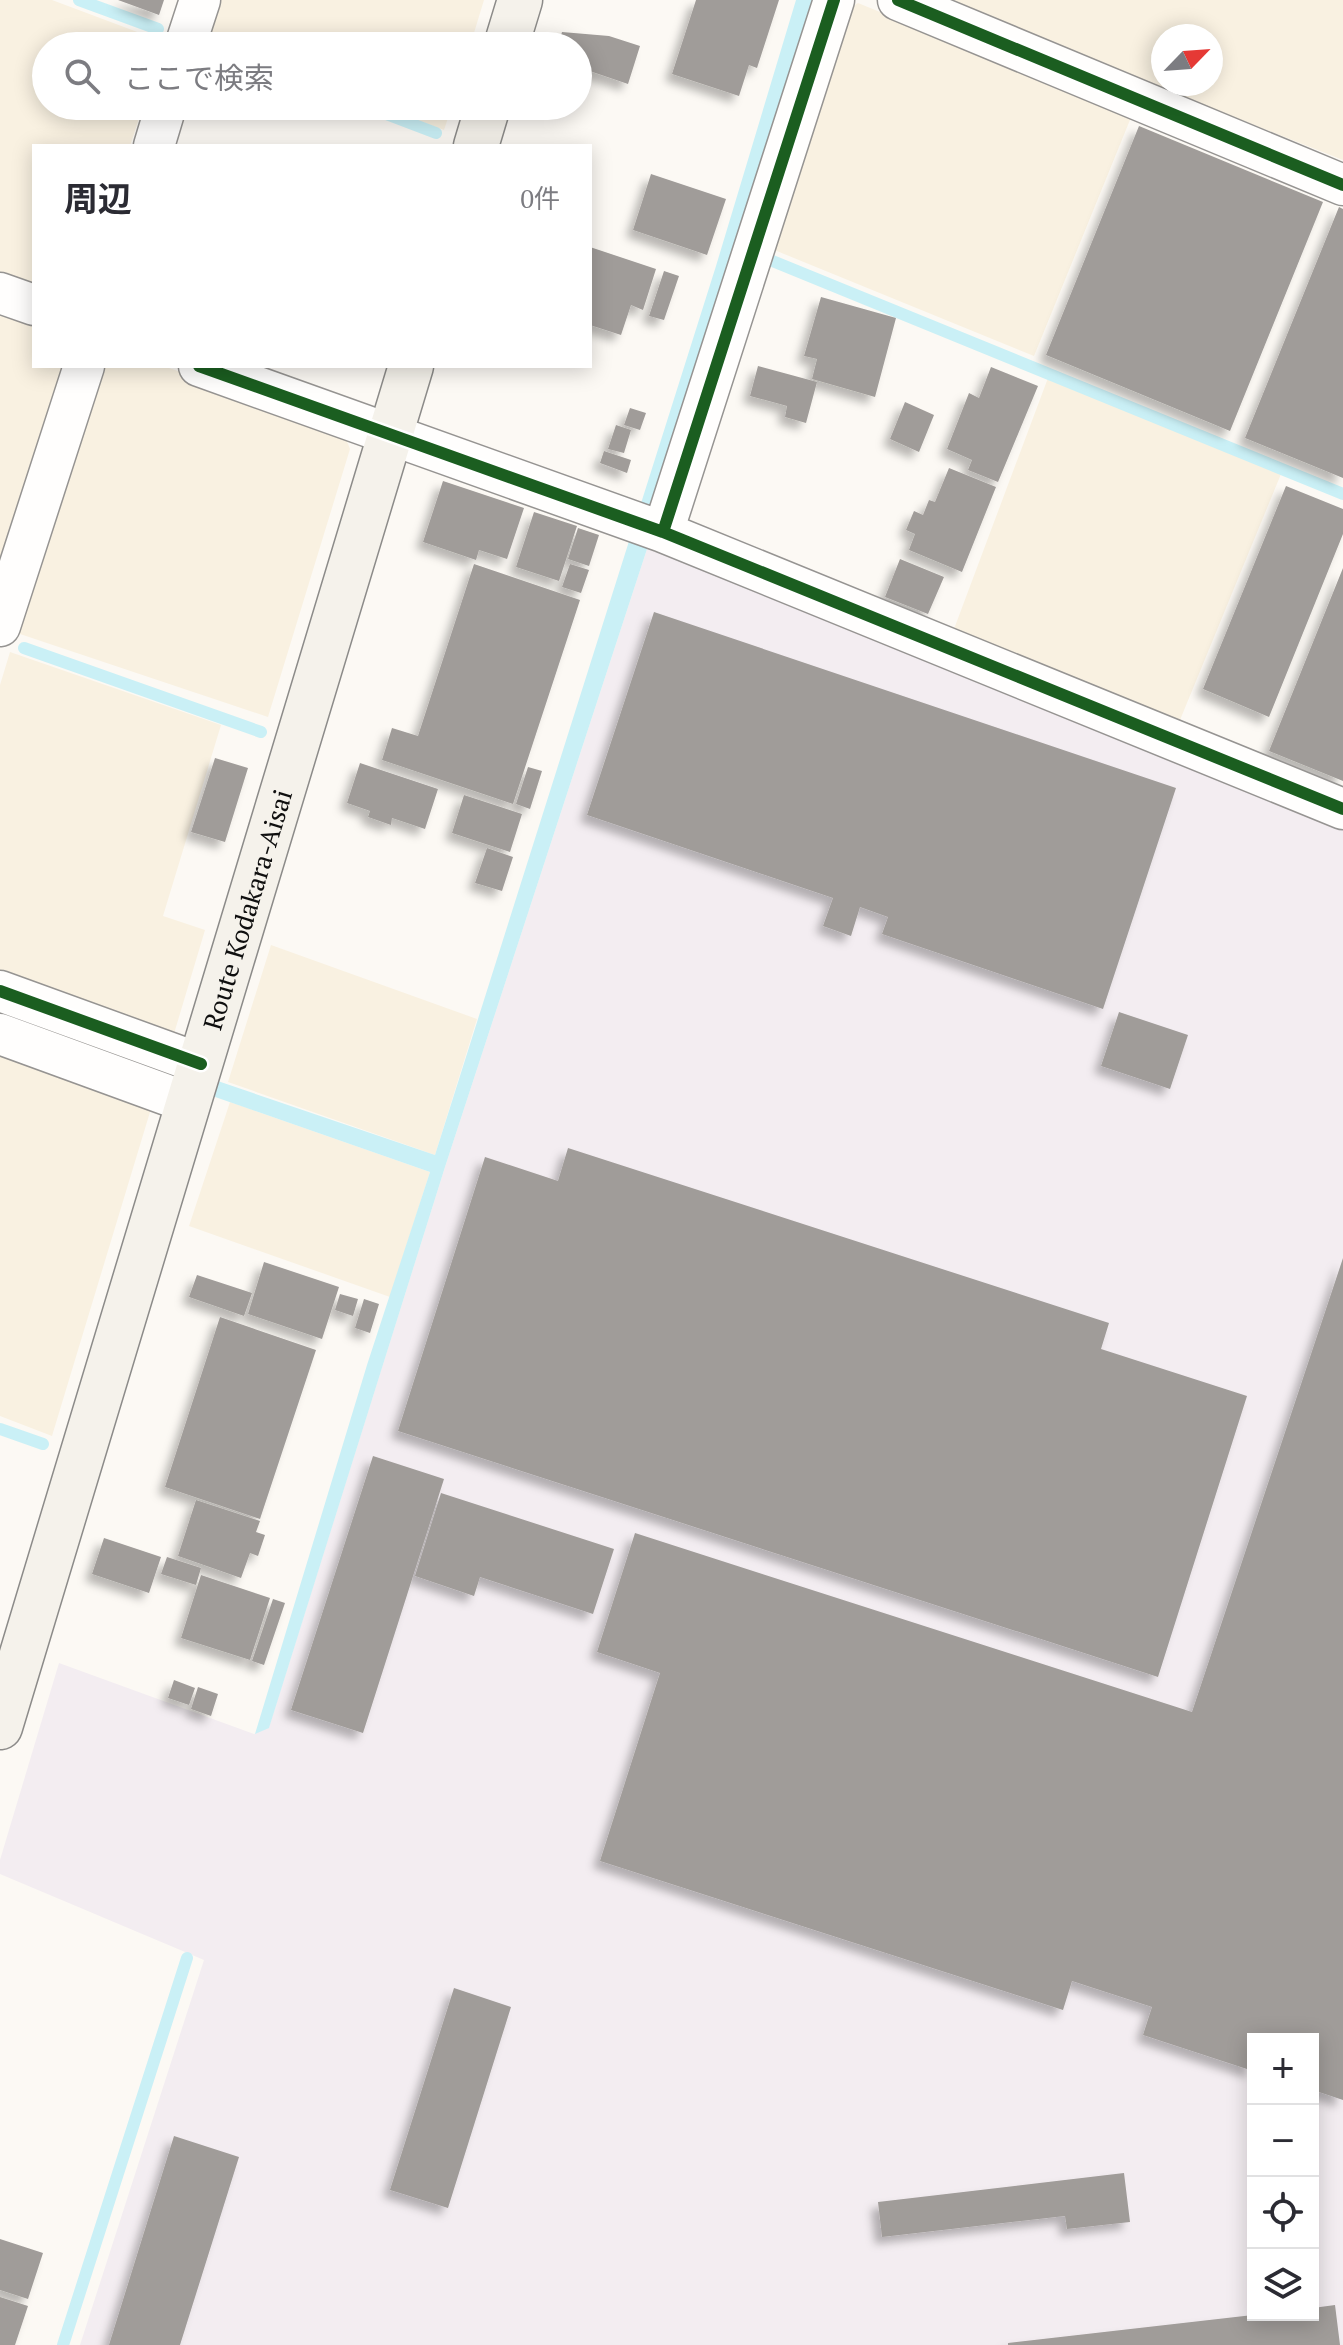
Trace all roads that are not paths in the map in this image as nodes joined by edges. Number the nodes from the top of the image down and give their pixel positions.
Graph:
1 (200, 0) edge
2 (520, 0) edge
3 (834, 0) edge
4 (898, 0) edge
5 (190, 32) edge
6 (510, 32) edge
7 (162, 120) edge
8 (484, 120) edge
9 (155, 144) edge
10 (477, 144) edge
11 (1343, 185) edge
12 (0, 293) edge
13 (32, 304) edge
14 (83, 368) edge
15 (204, 368) edge
16 (410, 368) edge
17 (391, 436) junction
18 (646, 526) junction
19 (0, 626) edge
20 (1343, 809) edge
21 (0, 991) edge
22 (0, 1034) edge
23 (195, 1084) junction
24 (0, 1727) edge

1 - 5 street
2 - 6 main road
3 - 18 street
4 - 11 street
7 - 9 street
8 - 10 main road
12 - 13 street
14 - 19 street
15 - 17 street
16 - 17 main road, Route Kodakara-Aisai
17 - 18 street
17 - 23 main road, Route Kodakara-Aisai
18 - 20 street
21 - 23 street
22 - 23 street
23 - 24 main road, Route Kodakara-Aisai

